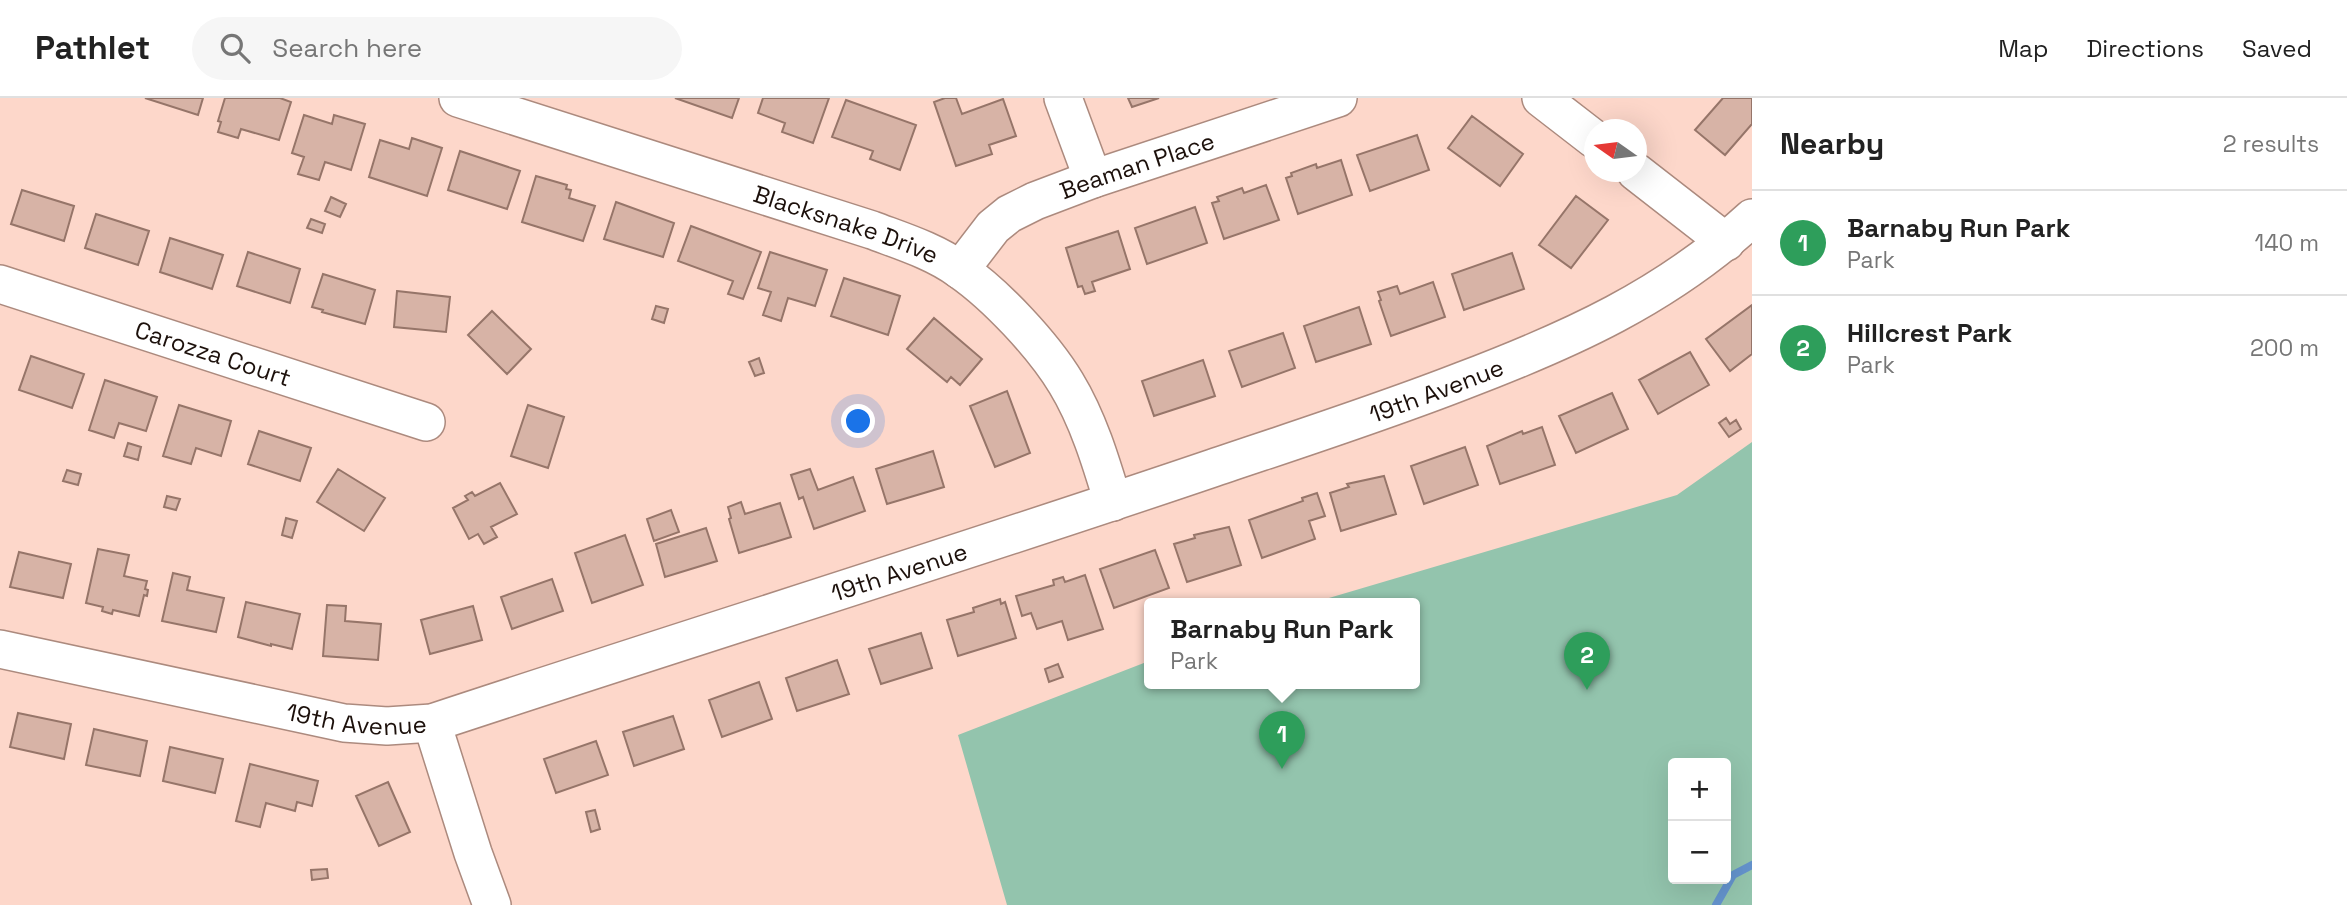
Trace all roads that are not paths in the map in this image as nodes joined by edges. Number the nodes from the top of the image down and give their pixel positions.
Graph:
1 (458, 98) edge
2 (1063, 98) edge
3 (1338, 98) edge
4 (1541, 98) edge
5 (1584, 131) edge
6 (1647, 178) edge
7 (1093, 179) junction
8 (1739, 230) edge
9 (960, 270) junction
10 (0, 284) edge
11 (426, 422) dead end
12 (1113, 502) junction
13 (0, 649) edge
14 (432, 723) junction
15 (492, 905) edge

1 - 9 street, Blacksnake Drive
2 - 7 street
3 - 7 street, Beaman Place
4 - 5 street
6 - 8 street
7 - 9 street, Beaman Place
8 - 12 street, 19th Avenue
9 - 12 street, Blacksnake Drive
10 - 11 street, Carozza Court
12 - 14 street, 19th Avenue
13 - 14 street, 19th Avenue
14 - 15 street

